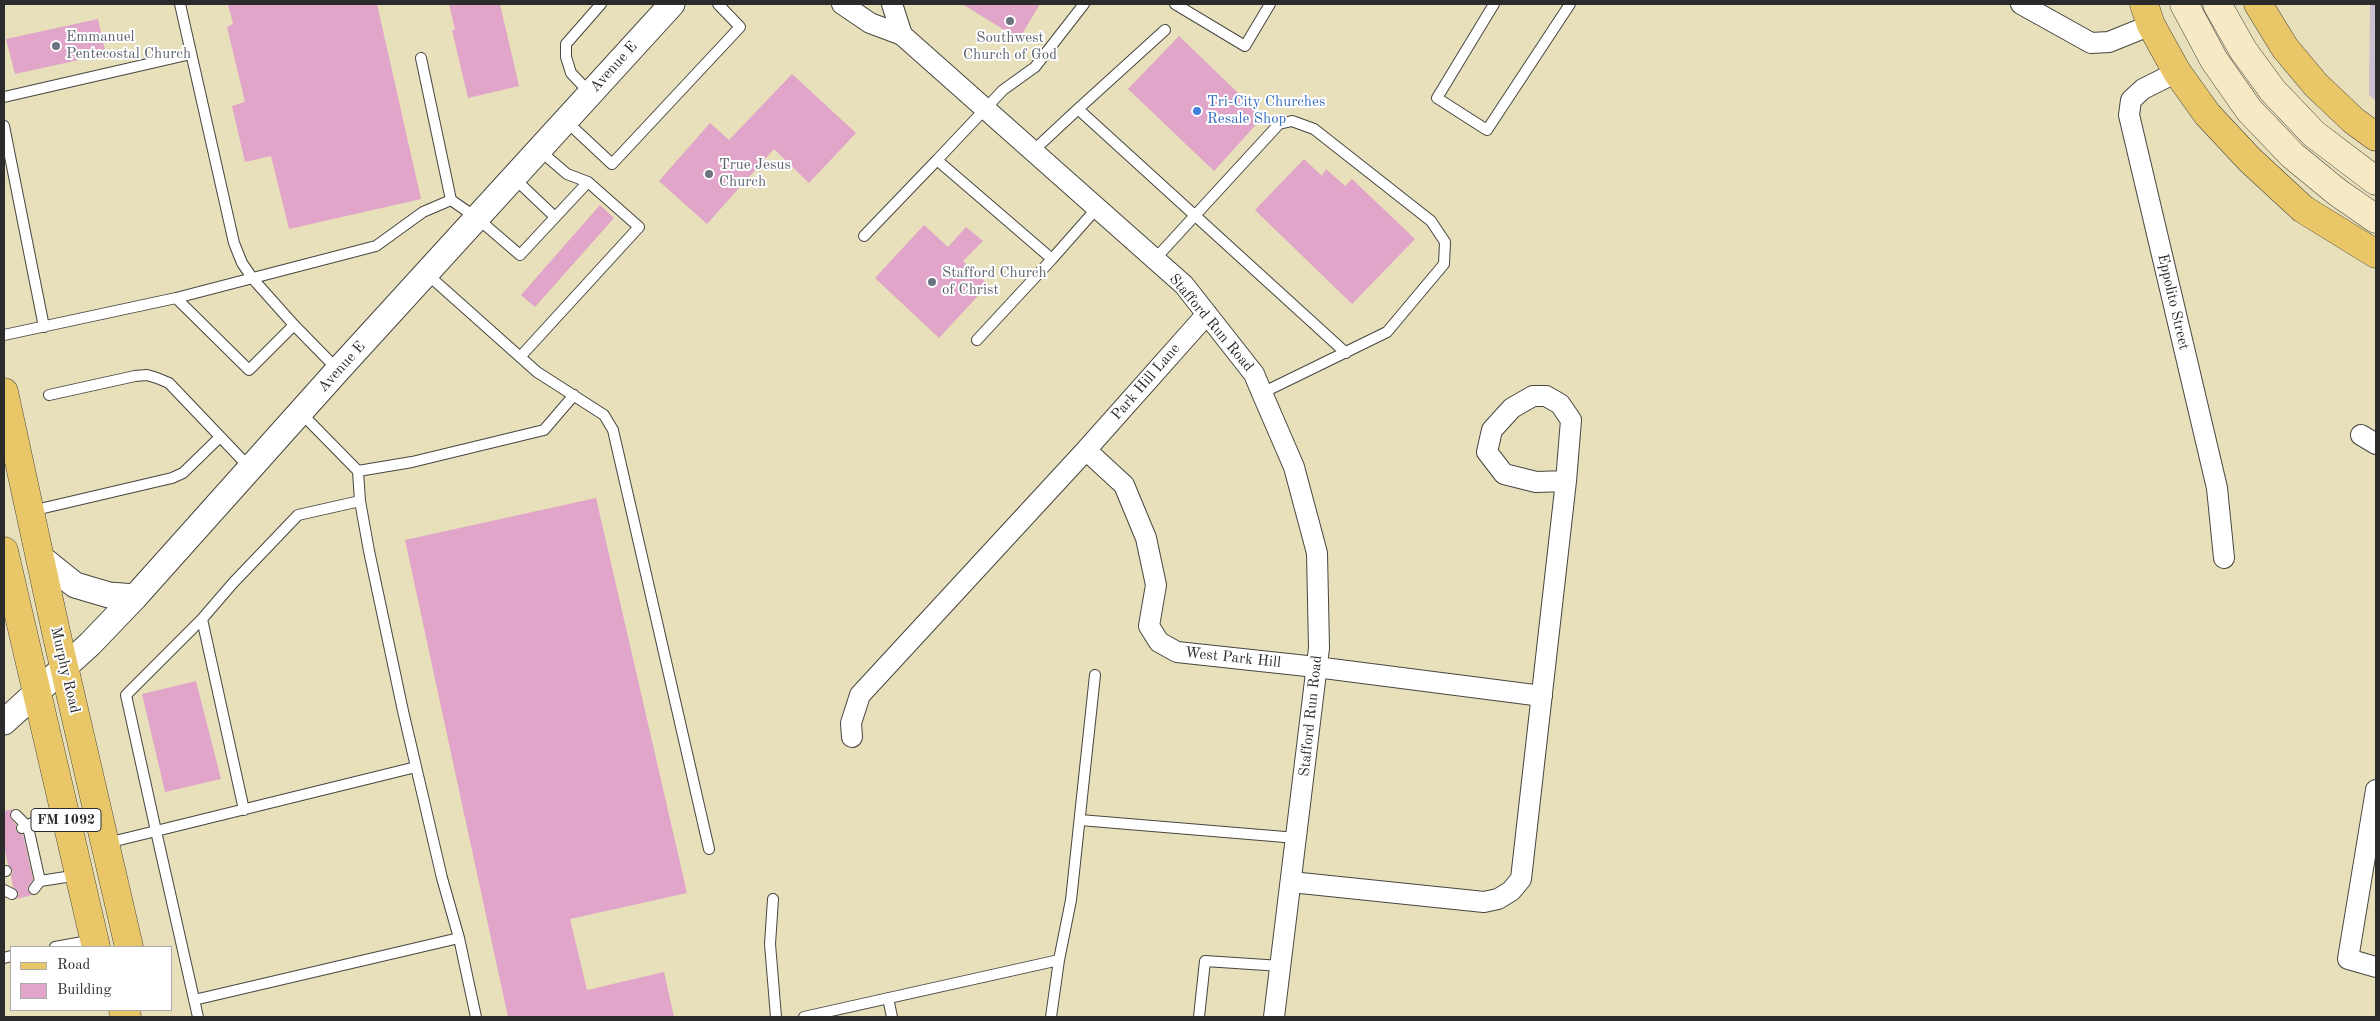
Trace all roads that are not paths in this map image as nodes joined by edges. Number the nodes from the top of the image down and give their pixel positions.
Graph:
1 (180, 4) edge
2 (601, 4) edge
3 (672, 4) edge
4 (718, 4) edge
5 (842, 4) edge
6 (892, 4) edge
7 (1084, 4) edge
8 (1176, 4) edge
9 (1270, 4) edge
10 (1494, 4) edge
11 (1570, 4) edge
12 (2021, 4) edge
13 (2184, 4) edge
14 (2218, 4) edge
15 (2258, 4) edge
16 (2148, 14) edge
17 (1165, 30) dead end
18 (902, 35) junction
19 (191, 54) junction
20 (421, 58) dead end
21 (2177, 72) junction
22 (590, 93) junction
23 (4, 98) edge
24 (986, 109) junction
25 (1078, 109) junction
26 (565, 120) junction
27 (4, 126) edge
28 (2376, 136) edge
29 (539, 149) junction
30 (1033, 151) junction
31 (936, 160) junction
32 (514, 178) junction
33 (2376, 181) edge
34 (588, 182) junction
35 (451, 200) junction
36 (1097, 208) junction
37 (1196, 215) junction
38 (555, 217) junction
39 (477, 218) junction
40 (2376, 219) edge
41 (864, 236) dead end
42 (2376, 254) edge
43 (1052, 259) junction
44 (1155, 259) junction
45 (427, 274) junction
46 (253, 279) junction
47 (176, 298) junction
48 (1207, 314) junction
49 (294, 325) junction
50 (44, 327) junction
51 (4, 335) edge
52 (977, 340) dead end
53 (1346, 353) junction
54 (520, 358) junction
55 (338, 370) junction
56 (4, 392) edge
57 (1262, 392) junction
58 (49, 395) dead end
59 (574, 395) junction
60 (300, 413) junction
61 (220, 436) junction
62 (1086, 450) junction
63 (250, 468) junction
64 (358, 471) junction
65 (1566, 481) junction
66 (360, 501) junction
67 (30, 511) junction
68 (4, 557) edge
69 (40, 557) junction
70 (2224, 558) dead end
71 (134, 597) junction
72 (202, 619) junction
73 (64, 667) junction
74 (1316, 667) junction
75 (1095, 675) dead end
76 (36, 692) junction
77 (1542, 696) junction
78 (4, 722) edge
79 (852, 737) dead end
80 (416, 767) junction
81 (2376, 790) edge
82 (63, 808) junction
83 (244, 810) junction
84 (16, 815) dead end
85 (1080, 820) junction
86 (24, 828) junction
87 (156, 831) junction
88 (1297, 838) junction
89 (105, 844) junction
90 (709, 849) dead end
91 (79, 875) junction
92 (1291, 882) junction
93 (772, 899) dead end
94 (459, 938) junction
95 (96, 943) edge
96 (66, 946) edge
97 (129, 946) edge
98 (1059, 960) junction
99 (1281, 966) junction
100 (2376, 967) edge
101 (888, 998) junction
102 (194, 1000) junction
103 (198, 1017) edge
104 (476, 1017) edge
105 (776, 1017) edge
106 (804, 1017) edge
107 (892, 1017) edge
108 (1051, 1017) edge
109 (1199, 1017) edge
110 (1274, 1017) edge

1 - 19 lane
2 - 22 lane
3 - 22 street, Avenue E
4 - 26 lane
5 - 18 street, Stafford Run Road
6 - 18 street
7 - 24 lane
8 - 9 lane
10 - 11 lane
12 - 16 street
13 - 40 main road
14 - 33 main road
15 - 28 main road
16 - 21 main road
17 - 25 lane
18 - 24 street, Stafford Run Road
19 - 23 lane
19 - 46 lane
20 - 35 lane
21 - 42 main road
21 - 70 street, Eppolito Street
22 - 26 street, Avenue E
24 - 30 street, Stafford Run Road
24 - 31 lane
25 - 30 lane
25 - 37 lane
26 - 29 street, Avenue E
27 - 50 lane
29 - 32 street, Avenue E
29 - 34 lane
30 - 36 street, Stafford Run Road
31 - 41 lane
31 - 43 lane
32 - 38 lane
32 - 39 street, Avenue E
34 - 38 lane
34 - 54 lane
35 - 39 lane
35 - 46 lane
36 - 43 lane
36 - 44 street, Stafford Run Road
37 - 44 lane
37 - 53 lane
37 - 53 lane
38 - 39 lane
39 - 45 street, Avenue E
43 - 52 lane
44 - 48 street, Stafford Run Road
45 - 54 lane
45 - 55 street, Avenue E
46 - 47 lane
46 - 49 lane
47 - 49 lane
47 - 50 lane
48 - 57 street, Stafford Run Road
48 - 62 street, Park Hill Lane
49 - 55 lane
50 - 51 lane
53 - 57 lane
54 - 59 lane
55 - 60 street, Avenue E
56 - 67 main road, Murphy Road / FM 1092
57 - 74 street, Stafford Run Road
58 - 61 lane
59 - 64 lane
59 - 90 lane
60 - 63 street, Avenue E
60 - 64 lane
61 - 63 lane
61 - 67 lane
62 - 74 street, West Park Hill
62 - 79 street, Park Hill Lane
63 - 71 street, Avenue E
64 - 66 lane
65 - 65 street
65 - 77 street
66 - 72 lane
66 - 80 lane
67 - 69 main road, Murphy Road / FM 1092
68 - 76 main road, FM 1092
69 - 71 street
69 - 73 main road, Murphy Road / FM 1092
71 - 73 street, Avenue E
72 - 83 lane
72 - 87 lane
73 - 76 street, Avenue E
73 - 89 main road, Murphy Road / FM 1092
74 - 77 street, West Park Hill
74 - 88 street, Stafford Run Road
75 - 85 lane
76 - 78 street, Avenue E
76 - 82 main road, FM 1092
77 - 92 street
80 - 83 lane
80 - 94 lane
81 - 100 street
82 - 86 lane
82 - 91 main road, FM 1092
83 - 87 lane
84 - 86 lane
85 - 88 lane
85 - 98 lane
86 - 91 lane
87 - 89 lane
87 - 102 lane
88 - 92 street, Stafford Run Road
89 - 97 main road, Murphy Road / FM 1092
91 - 95 main road, FM 1092
92 - 99 street, Stafford Run Road
93 - 105 lane
94 - 102 lane
94 - 104 lane
95 - 96 lane
98 - 101 lane
98 - 108 lane
99 - 109 lane
99 - 110 street, Stafford Run Road
101 - 106 lane
101 - 107 lane
102 - 103 lane

